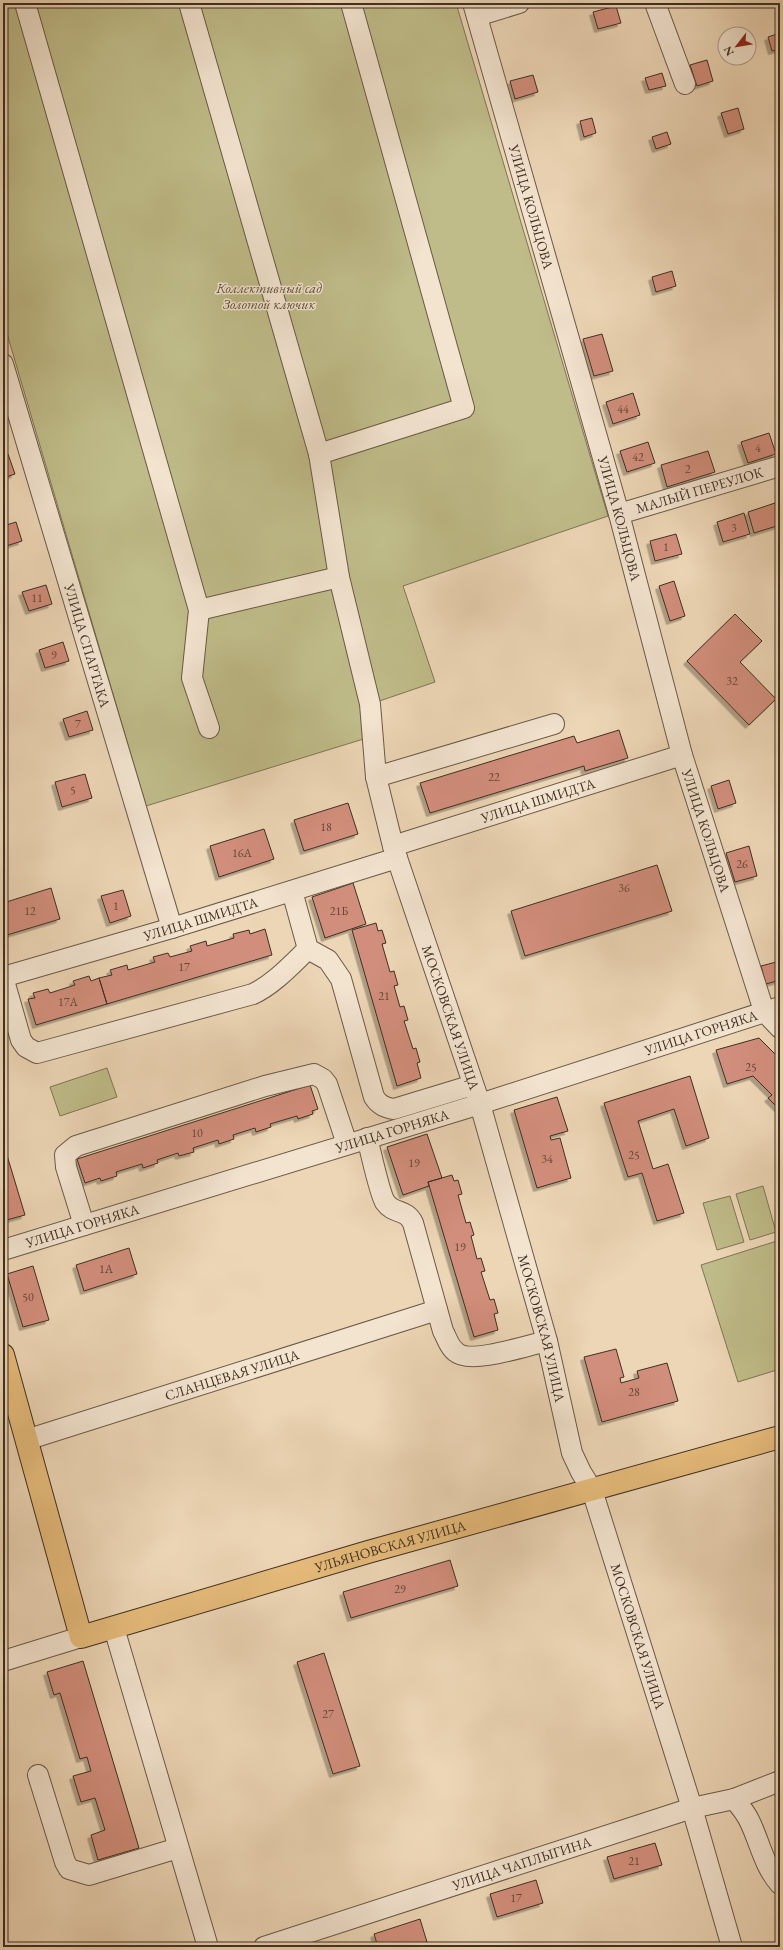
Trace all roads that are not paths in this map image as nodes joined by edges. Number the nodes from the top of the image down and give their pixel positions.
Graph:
1 (25, 3) edge
2 (189, 3) edge
3 (351, 3) edge
4 (520, 3) edge
5 (655, 3) edge
6 (475, 10) edge
7 (685, 84) dead end
8 (3, 364) edge
9 (319, 454) junction
10 (780, 466) edge
11 (619, 514) junction
12 (339, 576) junction
13 (199, 610) junction
14 (554, 724) dead end
15 (209, 728) dead end
16 (682, 755) junction
17 (376, 777) junction
18 (395, 852) junction
19 (292, 891) junction
20 (172, 928) junction
21 (308, 948) junction
22 (3, 977) edge
23 (772, 1009) edge
24 (780, 1028) edge
25 (473, 1085) junction
26 (480, 1104) junction
27 (367, 1138) junction
28 (347, 1144) junction
29 (84, 1225) junction
30 (3, 1250) edge
31 (437, 1310) junction
32 (547, 1341) junction
33 (3, 1355) edge
34 (780, 1436) edge
35 (26, 1440) junction
36 (592, 1490) junction
37 (114, 1628) junction
38 (81, 1637) junction
39 (3, 1661) edge
40 (38, 1775) dead end
41 (780, 1781) edge
42 (734, 1799) junction
43 (692, 1808) junction
44 (178, 1848) junction
45 (780, 1884) edge
46 (208, 1947) edge
47 (264, 1947) edge
48 (732, 1947) edge

1 - 13 street
2 - 9 street, МОСКОВСКАЯ УЛИЦА
3 - 9 street
4 - 6 street
5 - 7 street
6 - 11 street, УЛИЦА КОЛЬЦОВА
8 - 20 street, УЛИЦА СПАРТАКА
9 - 12 street, МОСКОВСКАЯ УЛИЦА
10 - 11 street, МАЛЫЙ ПЕРЕУЛОК
11 - 16 street, УЛИЦА КОЛЬЦОВА
12 - 13 street
12 - 17 street, МОСКОВСКАЯ УЛИЦА
13 - 15 street
14 - 17 street
16 - 18 street, УЛИЦА ШМИДТА
16 - 23 street, УЛИЦА КОЛЬЦОВА
17 - 18 street, МОСКОВСКАЯ УЛИЦА
18 - 19 street, УЛИЦА ШМИДТА
18 - 25 street, МОСКОВСКАЯ УЛИЦА
19 - 20 street, УЛИЦА ШМИДТА
19 - 21 street
20 - 22 street, УЛИЦА ШМИДТА
21 - 22 street
21 - 25 street
23 - 24 street, УЛИЦА КОЛЬЦОВА
23 - 26 street, УЛИЦА ГОРНЯКА
25 - 26 street, МОСКОВСКАЯ УЛИЦА
26 - 27 street, УЛИЦА ГОРНЯКА
26 - 32 street, МОСКОВСКАЯ УЛИЦА
27 - 28 street, УЛИЦА ГОРНЯКА
27 - 31 street
28 - 29 street, УЛИЦА ГОРНЯКА
28 - 29 street
29 - 30 street, УЛИЦА ГОРНЯКА
31 - 32 street
31 - 35 street, СЛАНЦЕВАЯ УЛИЦА
32 - 36 street, МОСКОВСКАЯ УЛИЦА
33 - 35 main road
34 - 36 main road, УЛЬЯНОВСКАЯ УЛИЦА
35 - 38 main road
36 - 37 main road, УЛЬЯНОВСКАЯ УЛИЦА
36 - 43 street, МОСКОВСКАЯ УЛИЦА
37 - 38 main road, УЛЬЯНОВСКАЯ УЛИЦА
37 - 44 street
38 - 39 street, УЛЬЯНОВСКАЯ УЛИЦА
40 - 44 street
41 - 42 street, УЛИЦА ЧАПЛЫГИНА
42 - 43 street, УЛИЦА ЧАПЛЫГИНА
42 - 45 street
43 - 47 street, УЛИЦА ЧАПЛЫГИНА
43 - 48 street, МОСКОВСКАЯ УЛИЦА
44 - 46 street

